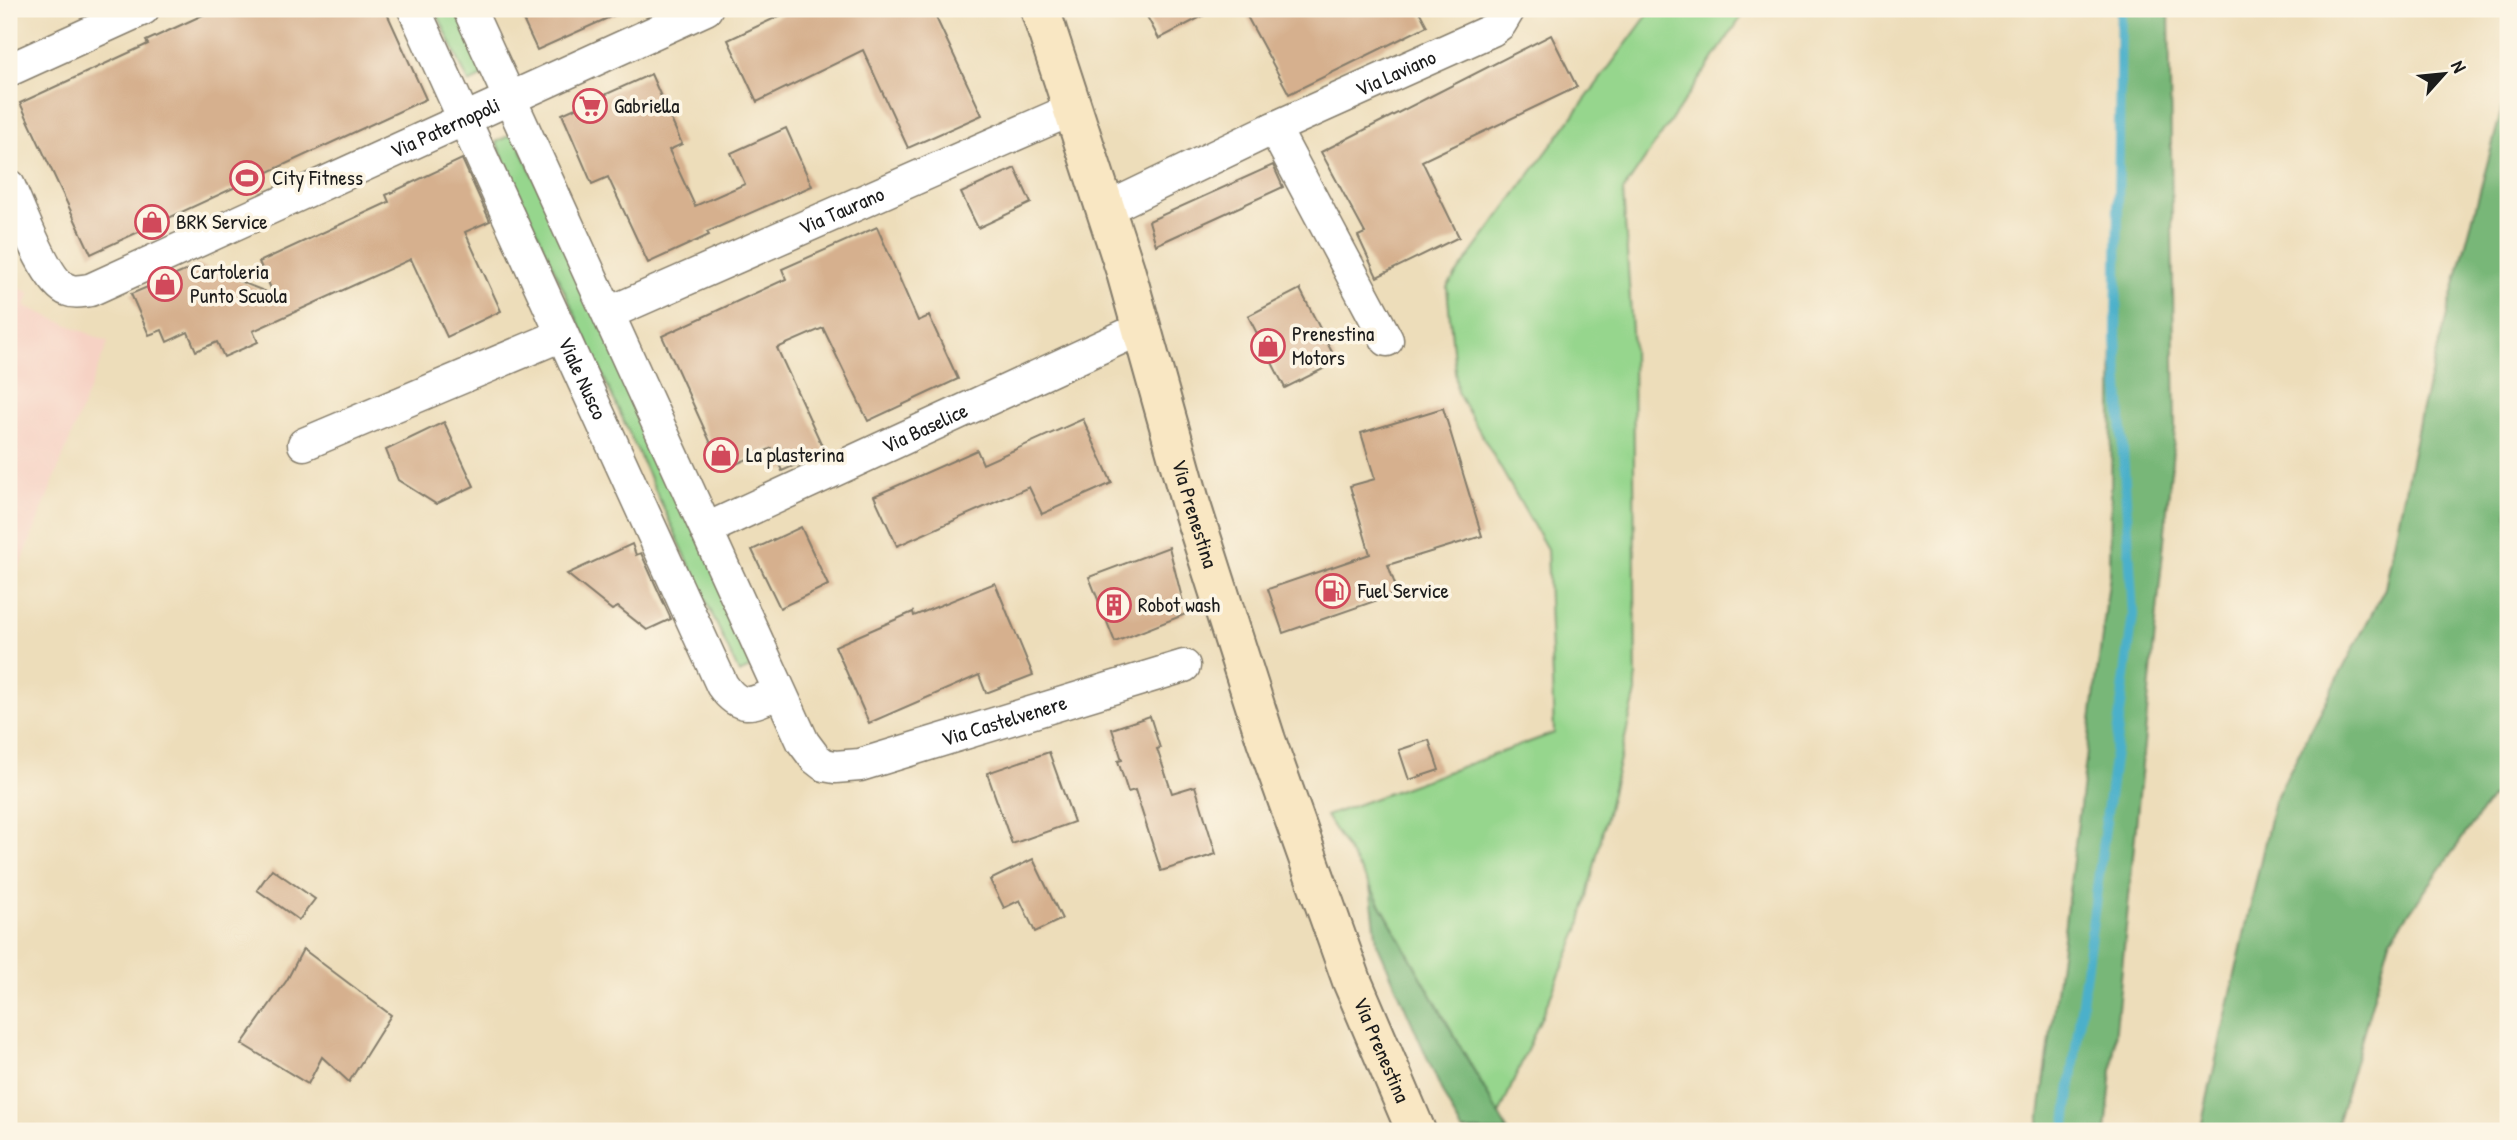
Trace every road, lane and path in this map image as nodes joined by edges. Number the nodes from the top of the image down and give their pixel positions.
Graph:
1 (143, 9) edge
2 (414, 9) edge
3 (469, 9) edge
4 (706, 9) edge
5 (1040, 9) edge
6 (1509, 9) edge
7 (9, 70) edge
8 (510, 98) junction
9 (1073, 109) junction
10 (464, 120) junction
11 (1274, 128) junction
12 (9, 186) edge
13 (1105, 209) junction
14 (609, 313) junction
15 (1142, 328) junction
16 (562, 335) junction
17 (1387, 341) dead end
18 (304, 444) dead end
19 (707, 528) junction
20 (1184, 666) dead end
21 (779, 692) junction
22 (1416, 1131) edge

1 - 7 street
2 - 10 street, Viale Nusco
3 - 8 street
4 - 8 street, Via Paternopoli
5 - 9 main road, Via Prenestina
6 - 11 street, Via Laviano
8 - 10 street, Via Paternopoli
8 - 14 street
9 - 13 main road, Via Prenestina
9 - 14 street, Via Taurano
10 - 12 street, Via Paternopoli
10 - 16 street, Viale Nusco
11 - 13 street, Via Laviano
11 - 17 street
13 - 15 main road, Via Prenestina
14 - 19 street
15 - 19 street, Via Baselice
15 - 22 main road, Via Prenestina
16 - 18 street
16 - 21 street, Viale Nusco
19 - 21 street
20 - 21 street, Via Castelvenere

